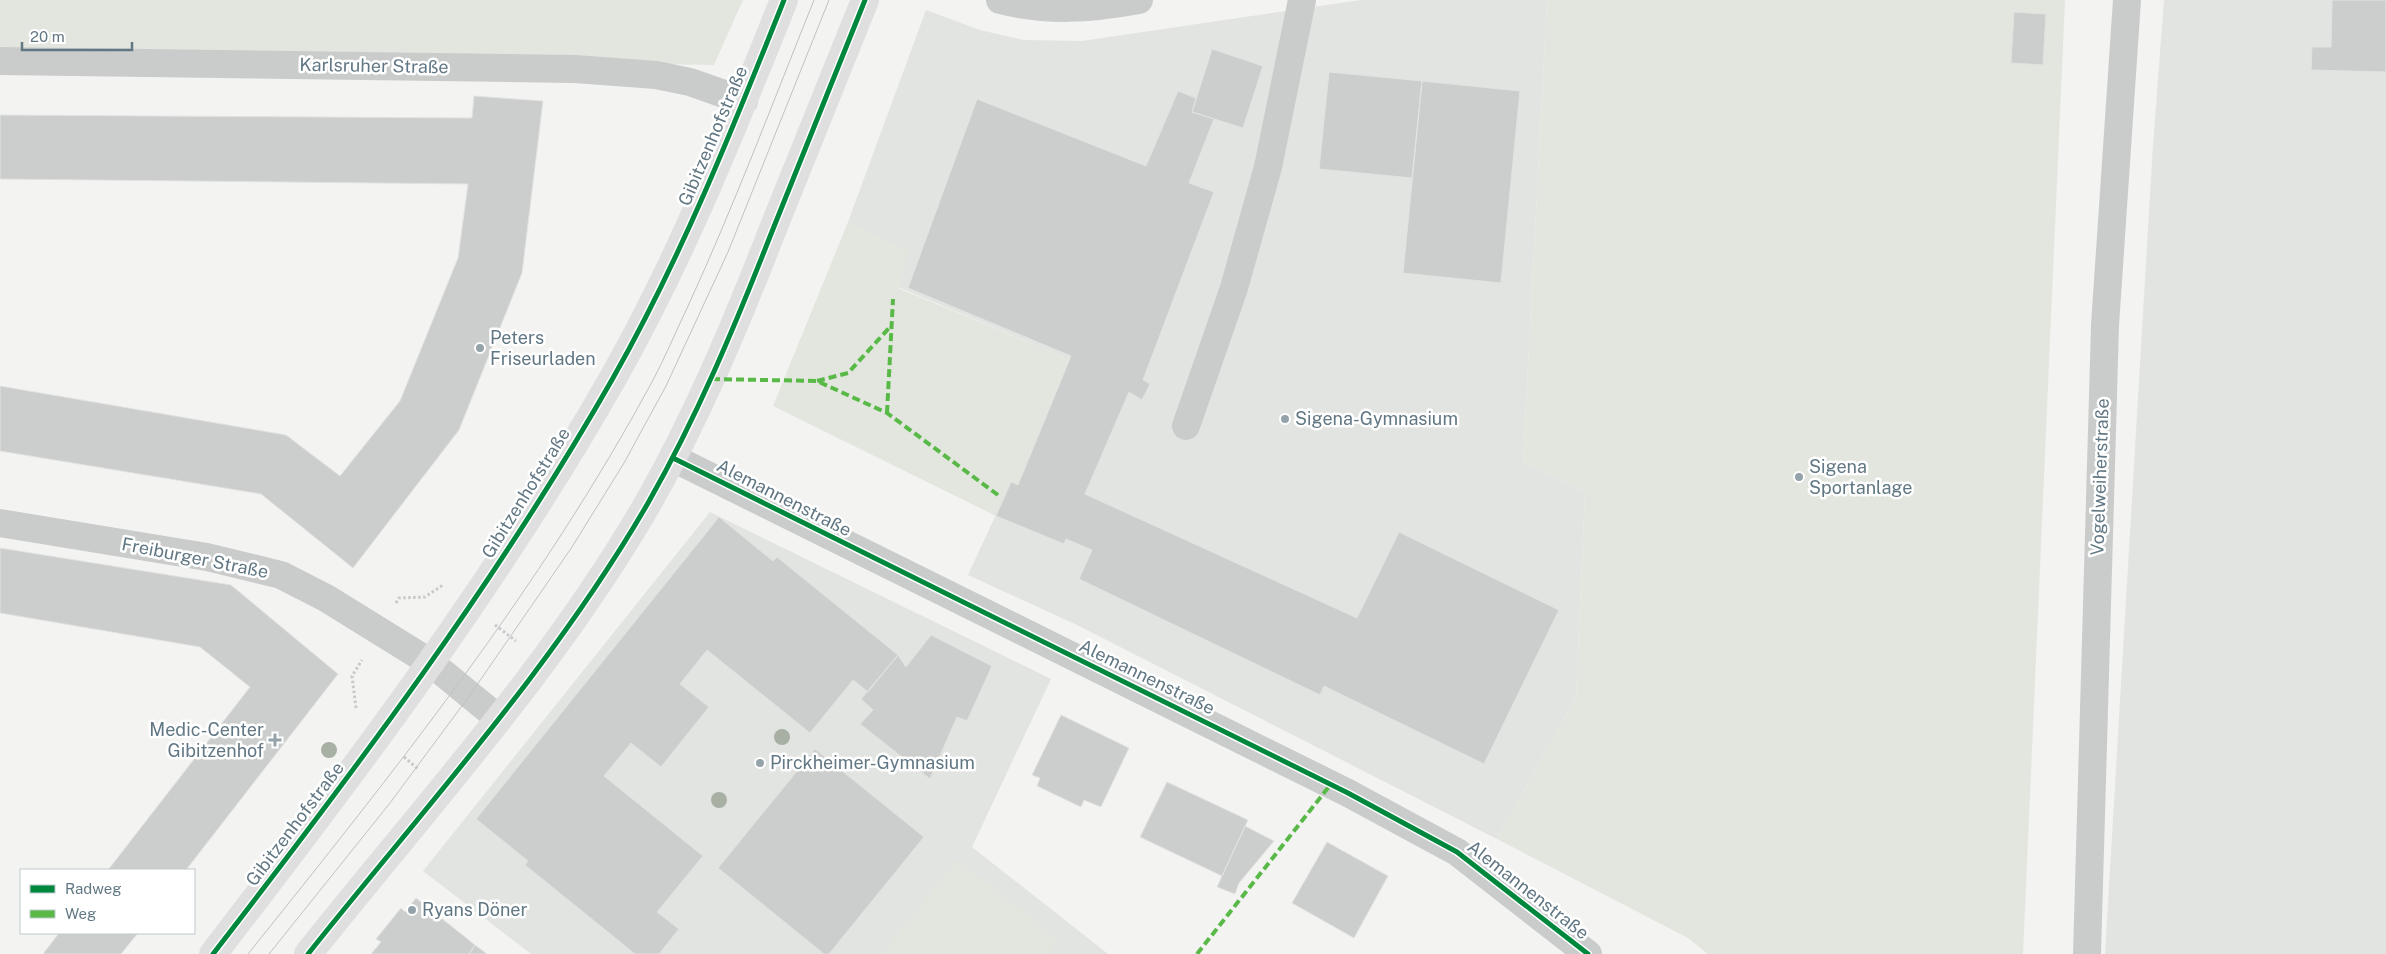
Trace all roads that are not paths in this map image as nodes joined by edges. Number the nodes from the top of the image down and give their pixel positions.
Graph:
1 (784, 0) edge
2 (865, 0) edge
3 (1000, 0) edge
4 (1139, 0) edge
5 (1302, 0) edge
6 (2127, 0) edge
7 (0, 61) edge
8 (744, 101) junction
9 (1186, 426) dead end
10 (673, 458) junction
11 (0, 523) edge
12 (431, 663) junction
13 (498, 718) junction
14 (213, 954) edge
15 (308, 954) edge
16 (1588, 954) edge
17 (2087, 954) edge

1 - 8 main road, Gibitzenhofstraße
2 - 10 main road
3 - 4 street
5 - 9 street
6 - 17 street, Vogelweiherstraße
7 - 8 street, Karlsruher Straße
8 - 12 main road, Gibitzenhofstraße
10 - 13 main road
10 - 16 street, Alemannenstraße
11 - 12 street, Freiburger Straße
12 - 13 street, Freiburger Straße
12 - 14 main road, Gibitzenhofstraße
13 - 15 main road

